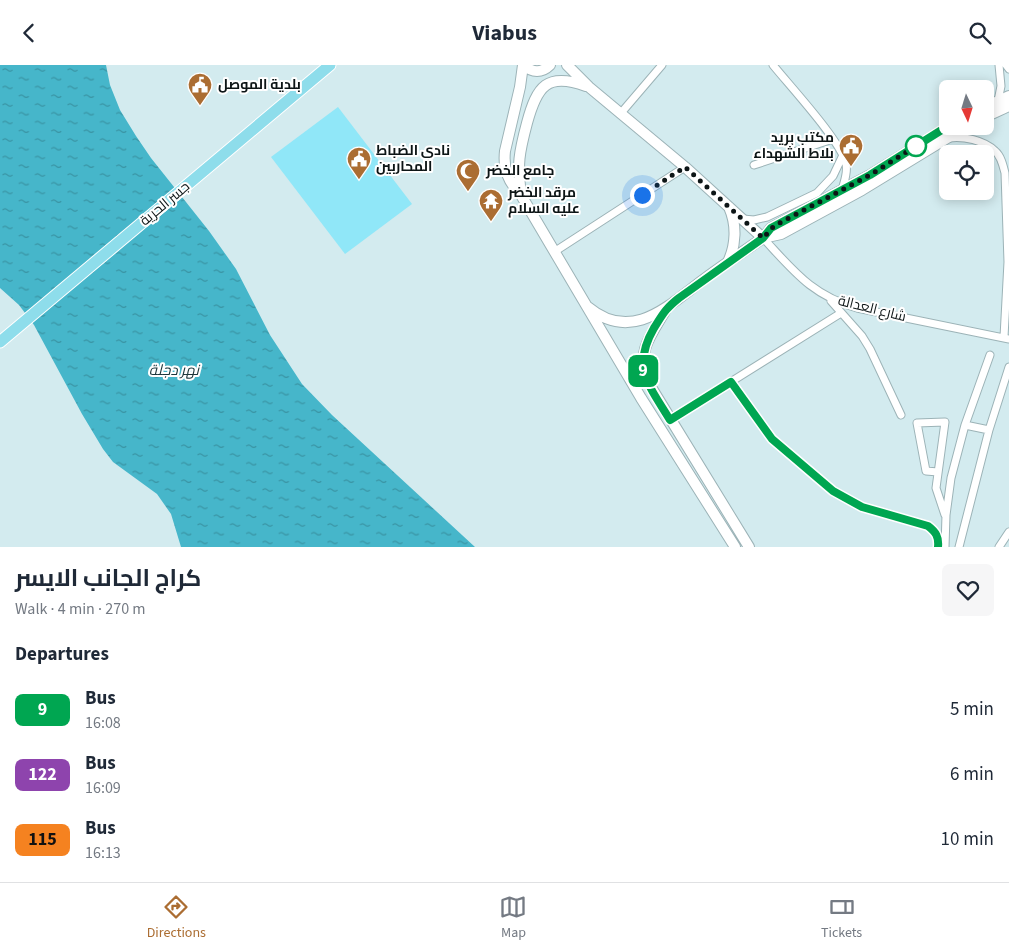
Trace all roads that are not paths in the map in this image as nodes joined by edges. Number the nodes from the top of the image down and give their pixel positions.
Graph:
1 (330, 65) edge
2 (523, 65) edge
3 (550, 65) edge
4 (567, 65) edge
5 (662, 65) edge
6 (773, 65) edge
7 (998, 65) edge
8 (1006, 65) edge
9 (1009, 69) edge
10 (590, 87) junction
11 (1009, 96) edge
12 (998, 101) junction
13 (994, 103) edge
14 (1009, 106) edge
15 (621, 113) junction
16 (994, 113) edge
17 (939, 132) edge
18 (951, 135) edge
19 (833, 139) junction
20 (941, 141) junction
21 (843, 155) junction
22 (754, 165) dead end
23 (685, 167) junction
24 (842, 190) junction
25 (521, 195) junction
26 (728, 206) junction
27 (742, 219) junction
28 (763, 238) junction
29 (554, 252) junction
30 (728, 262) junction
31 (828, 298) junction
32 (584, 303) junction
33 (666, 308) junction
34 (841, 313) junction
35 (1007, 337) edge
36 (0, 342) edge
37 (990, 355) dead end
38 (1009, 367) edge
39 (731, 382) junction
40 (652, 391) junction
41 (641, 398) junction
42 (901, 415) dead end
43 (670, 420) junction
44 (965, 425) junction
45 (989, 430) junction
46 (938, 472) junction
47 (946, 515) junction
48 (1009, 532) edge
49 (735, 547) edge
50 (749, 547) edge
51 (938, 547) edge
52 (945, 547) edge
53 (959, 547) edge
54 (999, 547) edge

1 - 36 main road, جسر الحرية
2 - 3 main road
2 - 25 main road
4 - 10 main road
5 - 15 street
6 - 19 street
7 - 12 street
8 - 9 street
10 - 15 main road
10 - 25 main road
11 - 12 main road
12 - 13 main road
14 - 16 main road
15 - 23 main road
17 - 24 main road
18 - 20 main road
19 - 21 street
19 - 22 street
20 - 28 main road
20 - 35 street
21 - 24 street
21 - 27 street
23 - 26 main road
23 - 29 street
24 - 28 main road
25 - 29 main road
26 - 27 main road
26 - 30 main road
27 - 28 main road
28 - 30 main road
28 - 31 street, شارع العدالة
29 - 32 main road
30 - 33 main road
31 - 34 street
31 - 35 street, شارع العدالة
32 - 33 main road
32 - 41 main road
33 - 40 main road
34 - 39 street
34 - 42 street
37 - 44 street
38 - 45 street
39 - 43 street
39 - 51 street
40 - 41 main road
40 - 43 main road
41 - 49 main road
43 - 50 main road
44 - 45 street
44 - 47 street
45 - 53 street
46 - 46 street
46 - 47 street
47 - 52 street
48 - 54 street

